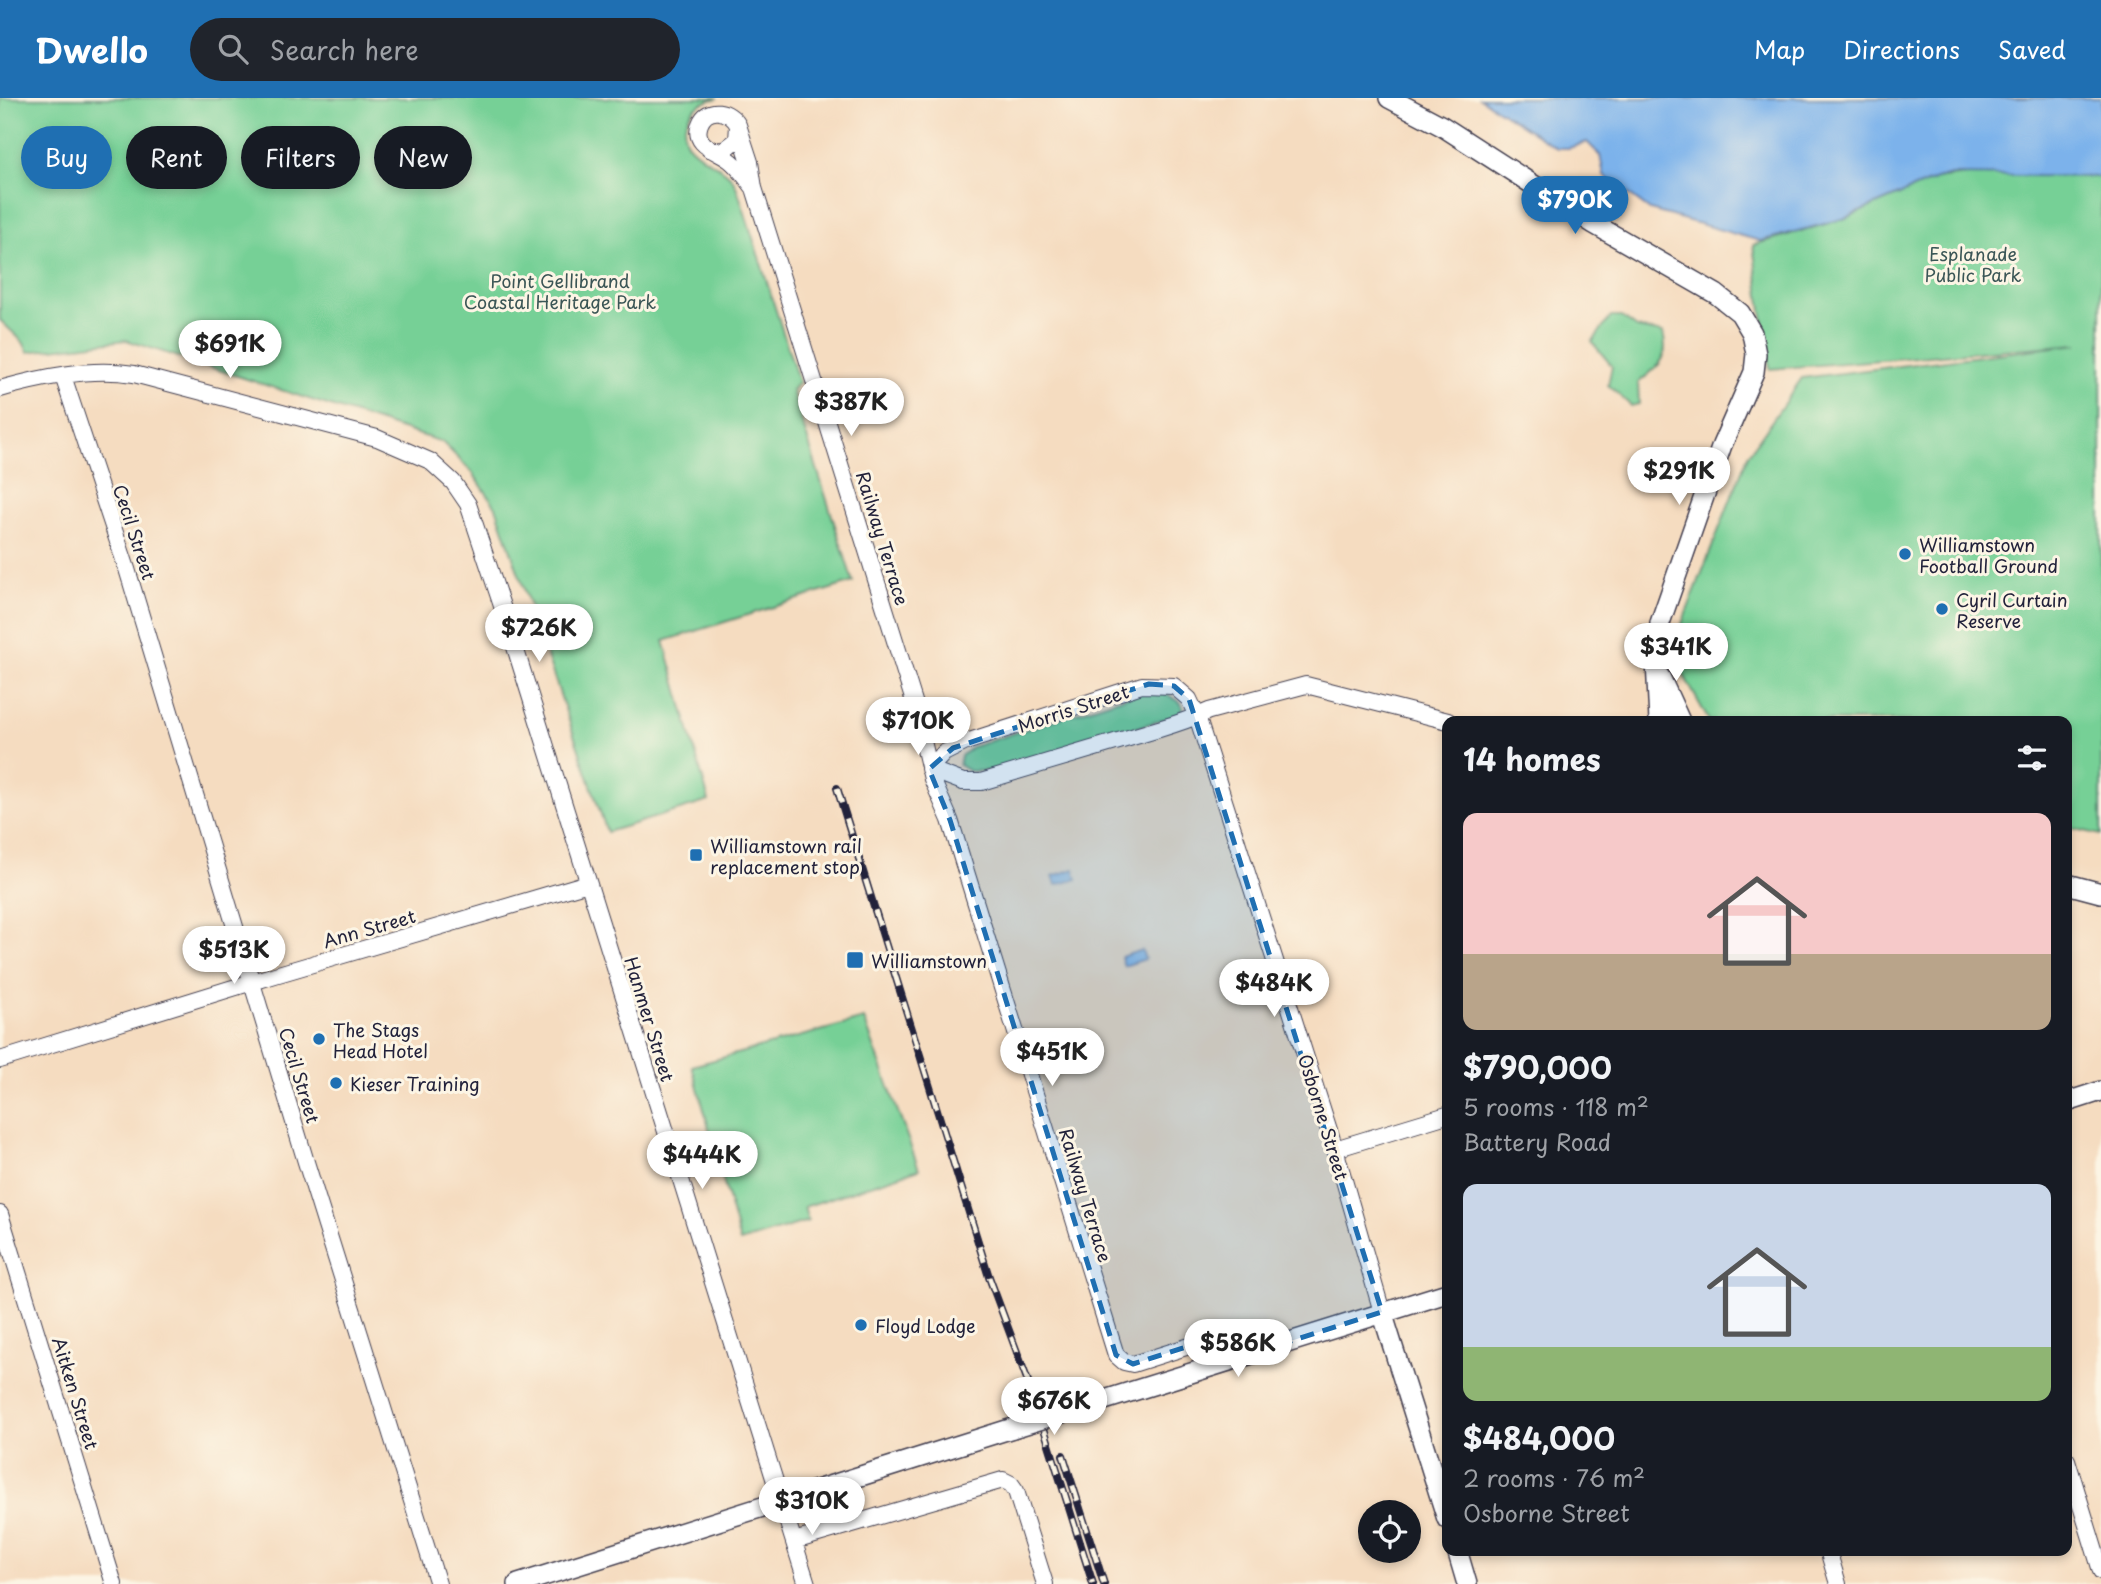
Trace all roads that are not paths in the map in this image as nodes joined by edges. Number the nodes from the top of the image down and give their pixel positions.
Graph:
1 (1389, 98) edge
2 (738, 125) junction
3 (709, 149) junction
4 (754, 188) junction
5 (64, 376) junction
6 (0, 389) edge
7 (912, 699) junction
8 (1197, 716) junction
9 (1672, 716) edge
10 (1442, 719) edge
11 (966, 742) junction
12 (929, 769) junction
13 (588, 883) junction
14 (2072, 885) edge
15 (2101, 893) edge
16 (252, 981) junction
17 (0, 1060) edge
18 (2101, 1091) edge
19 (2072, 1100) edge
20 (1442, 1117) edge
21 (1335, 1149) junction
22 (0, 1214) edge
23 (1442, 1294) edge
24 (1382, 1312) junction
25 (1259, 1351) junction
26 (2072, 1476) edge
27 (780, 1502) junction
28 (1442, 1504) edge
29 (794, 1541) junction
30 (1459, 1556) edge
31 (1830, 1556) edge
32 (2101, 1571) edge
33 (114, 1584) edge
34 (439, 1584) edge
35 (518, 1584) edge
36 (807, 1584) edge
37 (1045, 1584) edge
38 (1467, 1584) edge
39 (1838, 1584) edge

1 - 9 street
2 - 3 street
2 - 3 street
2 - 4 street, Railway Terrace
3 - 4 street, Railway Terrace
4 - 7 street, Railway Terrace
5 - 6 street
5 - 13 street, Hanmer Street
5 - 16 street, Cecil Street
7 - 11 street, Railway Terrace
7 - 12 street, Railway Terrace
8 - 10 street
8 - 11 street, Morris Street
8 - 12 street
8 - 21 street, Osborne Street
11 - 12 street, Morris Street
12 - 25 street, Railway Terrace
13 - 16 street, Ann Street
13 - 27 street, Hanmer Street
14 - 15 street
16 - 17 street, Ann Street
16 - 34 street, Cecil Street
18 - 19 street
20 - 21 street
21 - 24 street, Osborne Street
22 - 33 street, Aitken Street
23 - 24 street
24 - 25 street
24 - 28 street, Osborne Street
25 - 27 street, bridge
26 - 32 street
27 - 29 street, Hanmer Street
27 - 35 street
29 - 36 street, Hanmer Street
29 - 37 street
30 - 38 street
31 - 39 street

